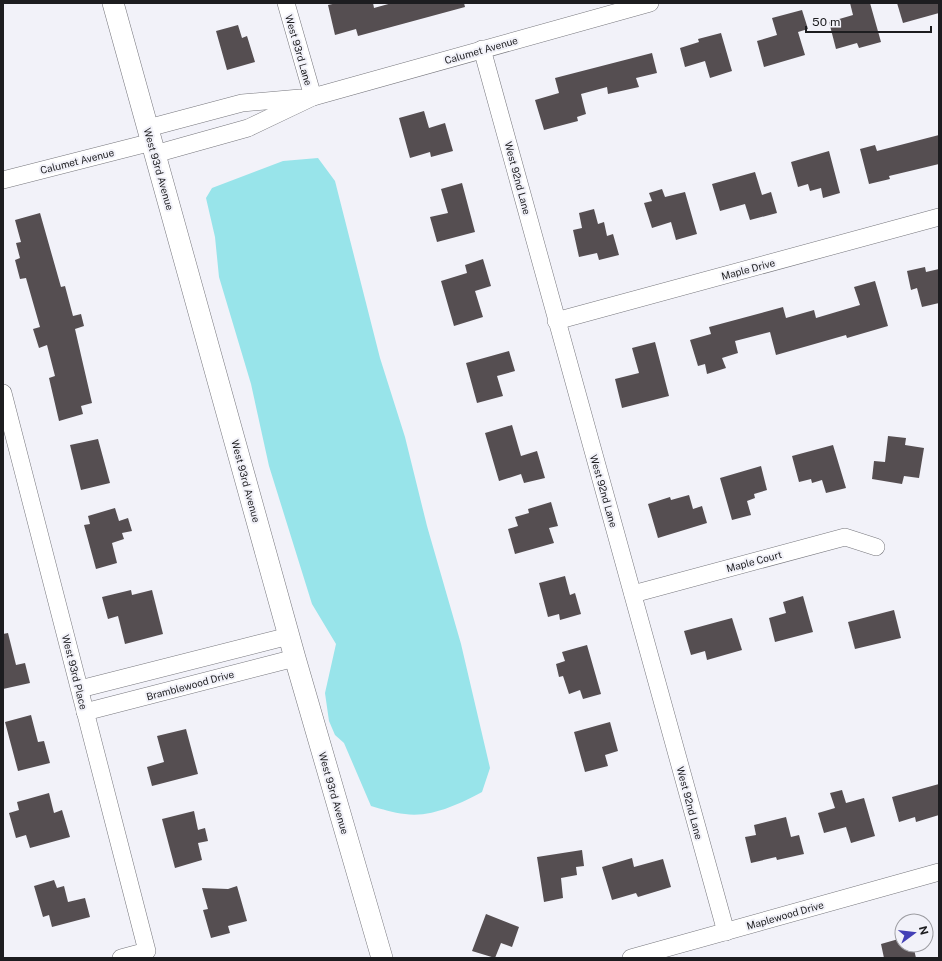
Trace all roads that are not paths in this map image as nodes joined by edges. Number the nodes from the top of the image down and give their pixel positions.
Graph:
1 (113, 3) edge
2 (286, 3) edge
3 (650, 3) edge
4 (482, 50) junction
5 (313, 97) junction
6 (152, 142) junction
7 (3, 180) edge
8 (939, 217) edge
9 (556, 320) junction
10 (3, 393) edge
11 (876, 548) dead end
12 (632, 594) junction
13 (289, 636) junction
14 (295, 658) junction
15 (80, 689) junction
16 (85, 712) junction
17 (939, 872) edge
18 (726, 932) junction
19 (121, 958) edge
20 (382, 958) edge
21 (631, 958) edge

1 - 6 street, West 93rd Avenue
2 - 5 street, West 93rd Lane
3 - 4 street, Calumet Avenue
4 - 5 street, Calumet Avenue
4 - 9 street, West 92nd Lane
5 - 6 street, Calumet Avenue
5 - 6 street, Calumet Avenue
6 - 7 street, Calumet Avenue
6 - 13 street, West 93rd Avenue
8 - 9 street, Maple Drive
9 - 12 street, West 92nd Lane
10 - 15 street, West 93rd Place
11 - 12 street, Maple Court
12 - 18 street, West 92nd Lane
13 - 14 street, West 93rd Avenue
13 - 15 street
14 - 16 street, Bramblewood Drive
14 - 20 street, West 93rd Avenue
15 - 16 street, West 93rd Place
16 - 19 street, West 93rd Place
17 - 18 street, Maplewood Drive
18 - 21 street, Maplewood Drive

